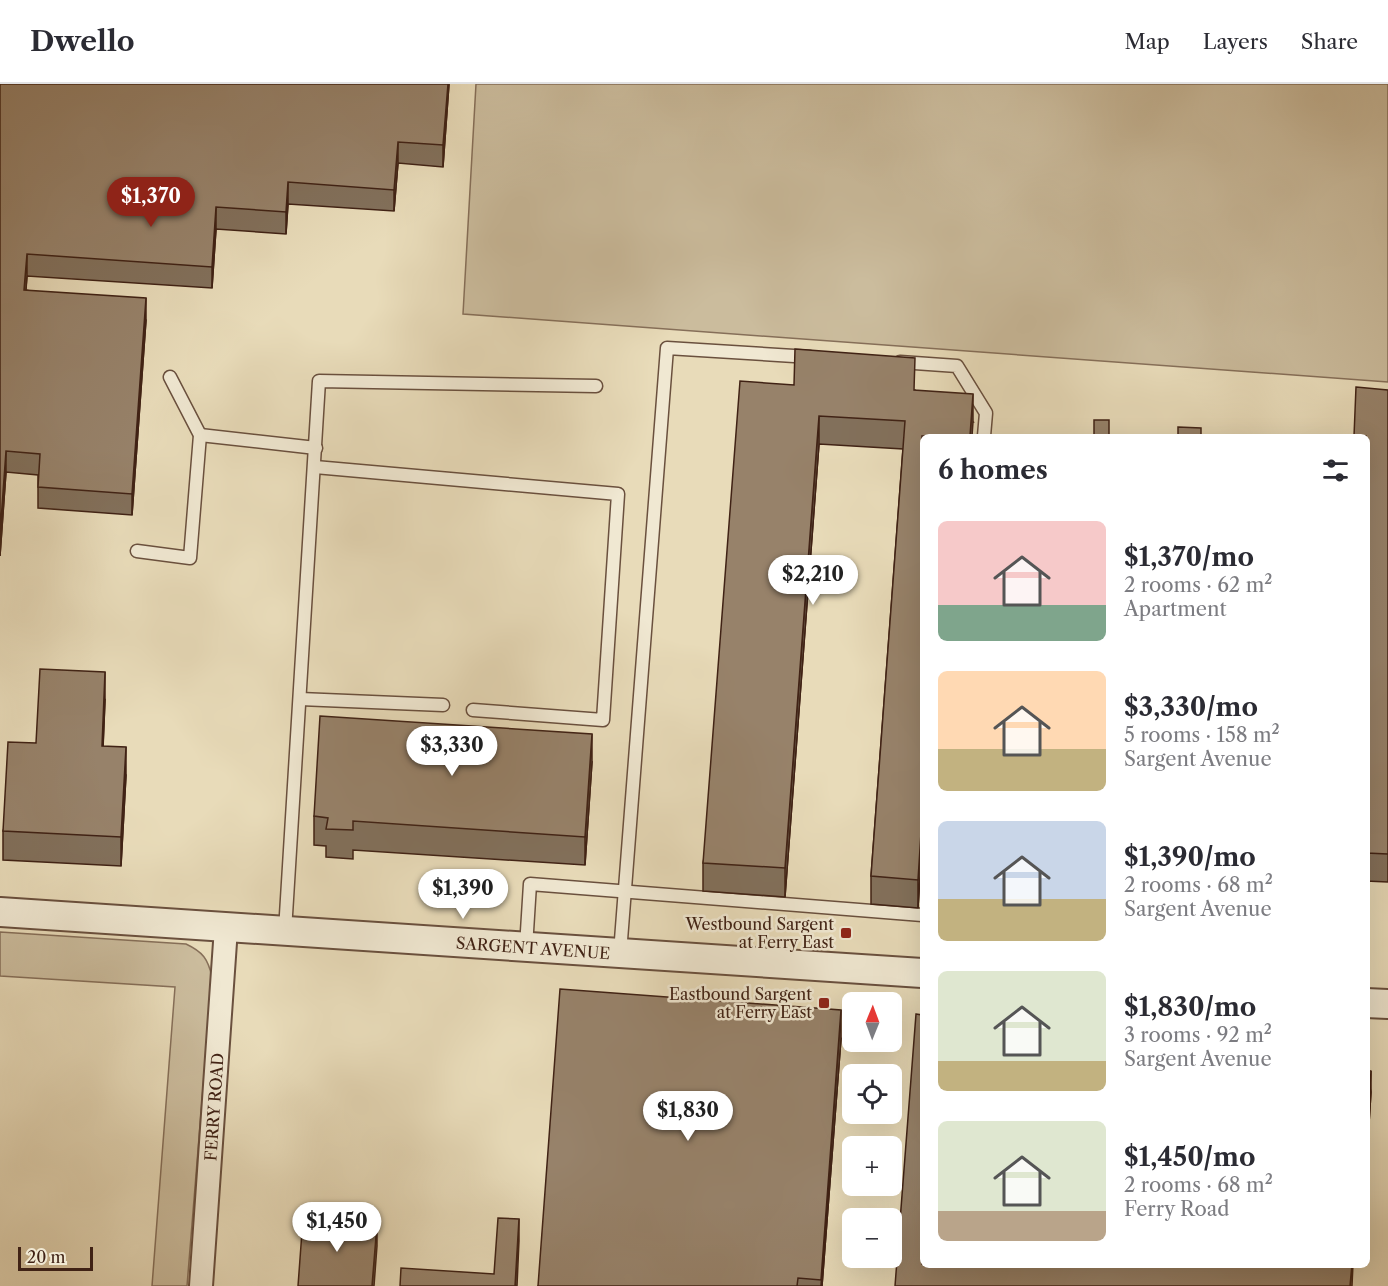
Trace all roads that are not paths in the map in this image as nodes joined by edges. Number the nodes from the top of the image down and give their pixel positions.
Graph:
1 (818, 357) edge
2 (888, 361) edge
3 (170, 377) dead end
4 (596, 386) dead end
5 (984, 434) edge
6 (200, 435) junction
7 (316, 448) junction
8 (315, 467) junction
9 (137, 551) dead end
10 (300, 699) junction
11 (443, 705) dead end
12 (473, 710) dead end
13 (626, 890) junction
14 (0, 912) edge
15 (920, 915) edge
16 (226, 928) junction
17 (285, 932) junction
18 (526, 948) junction
19 (620, 954) junction
20 (920, 973) edge
21 (1370, 1003) edge
22 (1388, 1004) edge
23 (201, 1286) edge

1 - 13 lane
2 - 5 lane
3 - 6 lane
4 - 7 lane
6 - 7 lane
6 - 9 lane
7 - 8 lane
8 - 10 lane
8 - 12 lane
10 - 11 lane
10 - 17 lane
13 - 15 lane
13 - 18 lane
13 - 19 lane
14 - 16 street, SARGENT AVENUE
16 - 17 street, SARGENT AVENUE
16 - 23 street, FERRY ROAD
17 - 18 street, SARGENT AVENUE
18 - 19 street, SARGENT AVENUE
19 - 20 street, SARGENT AVENUE
21 - 22 street

